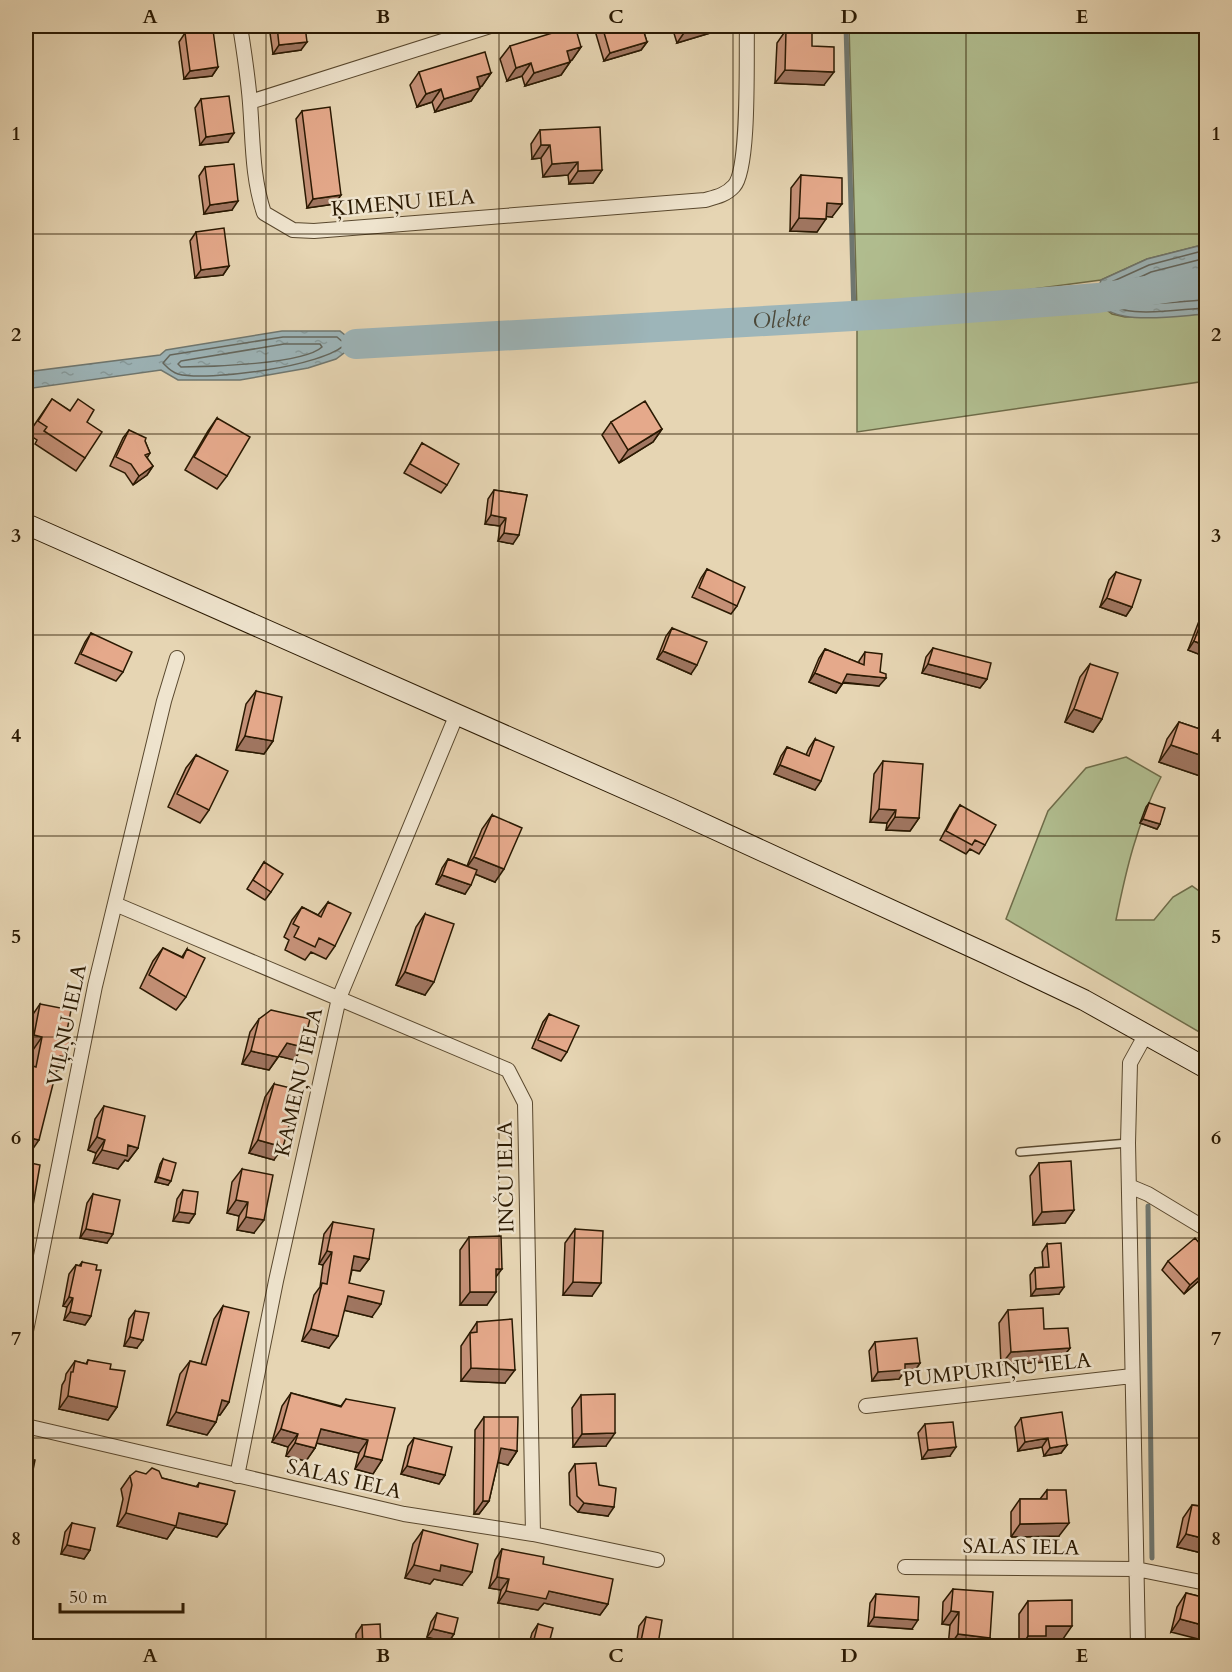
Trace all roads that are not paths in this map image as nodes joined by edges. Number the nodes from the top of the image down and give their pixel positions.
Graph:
1 (240, 26) edge
2 (490, 26) edge
3 (747, 26) edge
4 (250, 102) junction
5 (26, 524) edge
6 (177, 658) dead end
7 (457, 714) junction
8 (114, 904) junction
9 (339, 998) junction
10 (1146, 1034) junction
11 (1206, 1068) edge
12 (1128, 1143) junction
13 (1020, 1152) dead end
14 (1129, 1186) junction
15 (1206, 1229) edge
16 (26, 1331) edge
17 (1132, 1376) junction
18 (866, 1406) dead end
19 (26, 1426) edge
20 (237, 1476) junction
21 (533, 1534) junction
22 (657, 1560) dead end
23 (905, 1567) dead end
24 (1136, 1569) junction
25 (1206, 1583) edge
26 (1138, 1647) edge

1 - 4 street, ĶIMEŅU IELA
2 - 4 street
3 - 4 street, ĶIMEŅU IELA
5 - 7 main road
6 - 8 street, VIĻŅU IELA
7 - 9 street, KAMEŅU IELA
7 - 10 main road
8 - 9 street, INČU IELA
8 - 16 street, VIĻŅU IELA
9 - 20 street, KAMEŅU IELA
9 - 21 street, INČU IELA
10 - 11 main road
10 - 12 street
12 - 13 lane
12 - 14 street
14 - 15 street
14 - 17 street
17 - 18 street, PUMPURIŅU IELA
17 - 24 street
19 - 20 street, SALAS IELA
20 - 21 street, SALAS IELA
21 - 22 street, SALAS IELA
23 - 24 street, SALAS IELA
24 - 25 street, SALAS IELA
24 - 26 street

